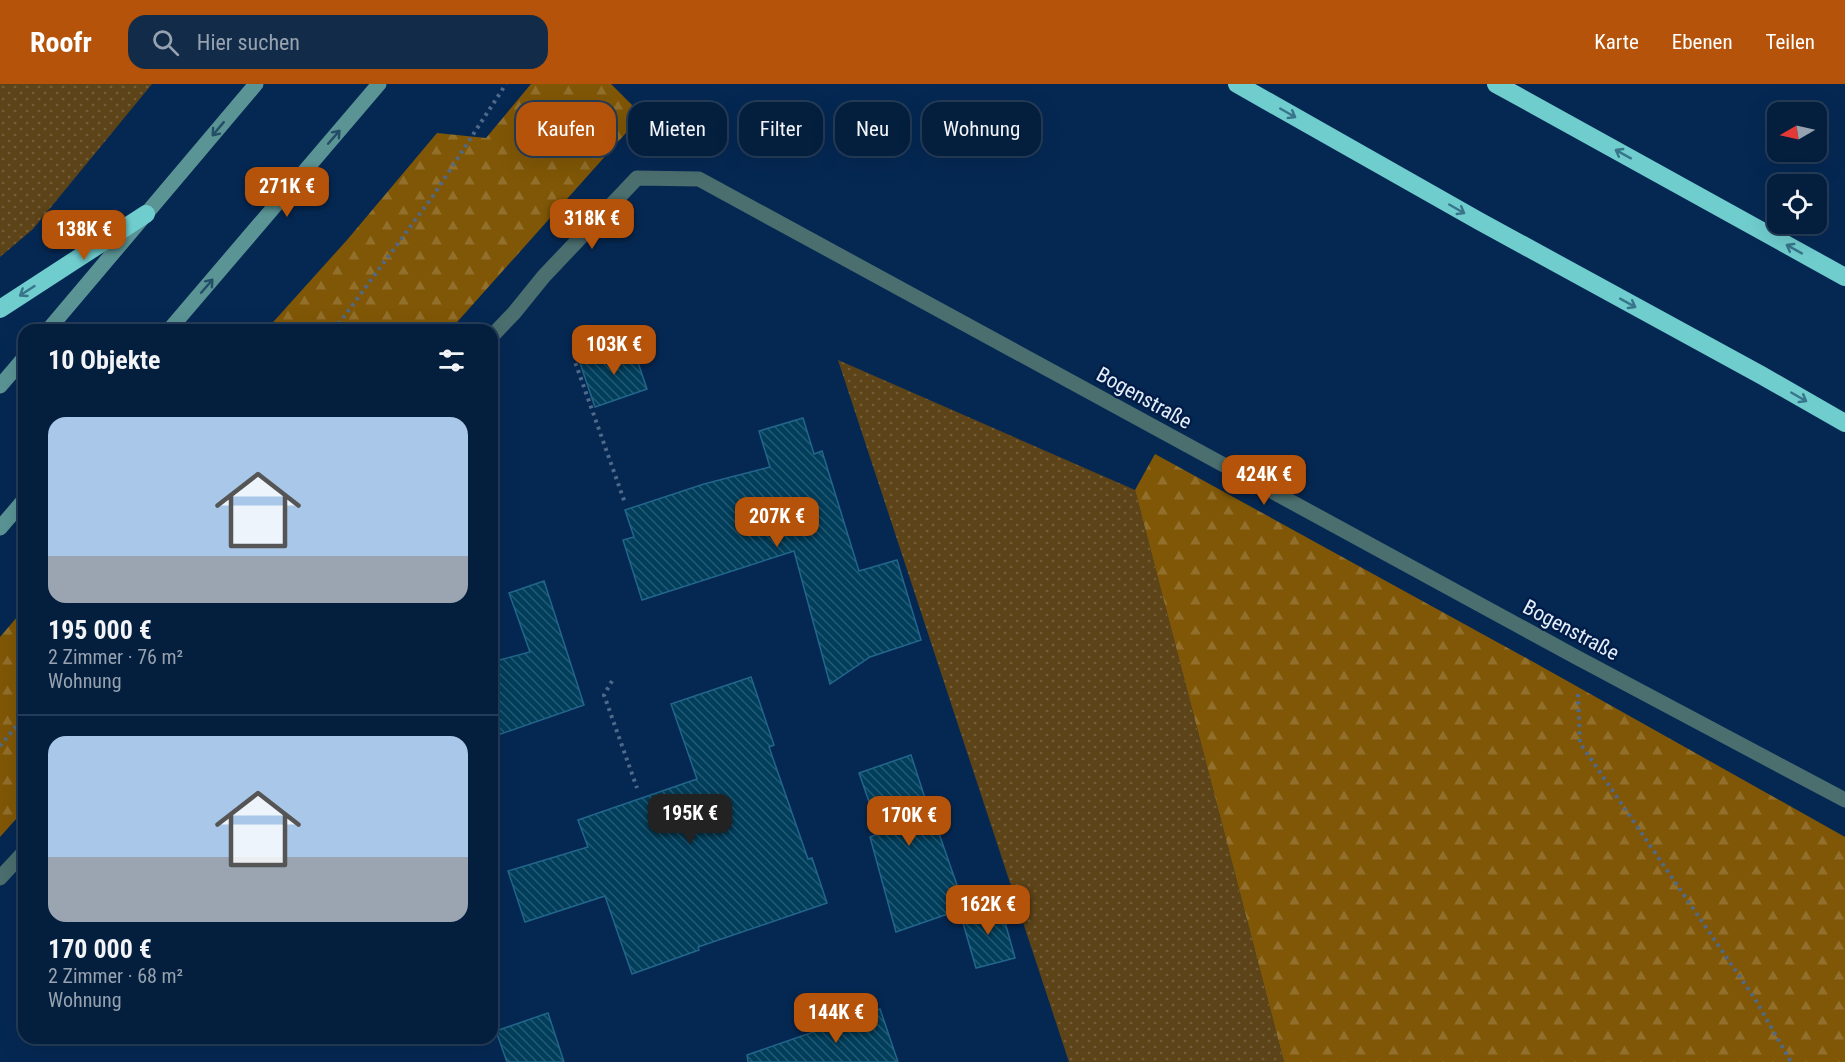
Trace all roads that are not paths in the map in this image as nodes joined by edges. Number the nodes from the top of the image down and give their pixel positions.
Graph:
1 (256, 84) edge
2 (380, 84) edge
3 (1237, 84) edge
4 (1496, 84) edge
5 (146, 214) junction
6 (1845, 277) edge
7 (0, 309) edge
8 (53, 324) edge
9 (174, 324) edge
10 (498, 330) edge
11 (18, 365) edge
12 (0, 386) edge
13 (1845, 423) edge
14 (18, 507) edge
15 (0, 528) edge
16 (1845, 800) edge
17 (18, 858) edge
18 (0, 878) edge

1 -> 5 main road
9 -> 2 main road
3 -> 13 highway
6 -> 4 highway
5 -> 7 highway
5 - 8 main road
10 - 16 street, Bogenstraße
11 - 12 main road
14 - 15 main road
17 - 18 street

